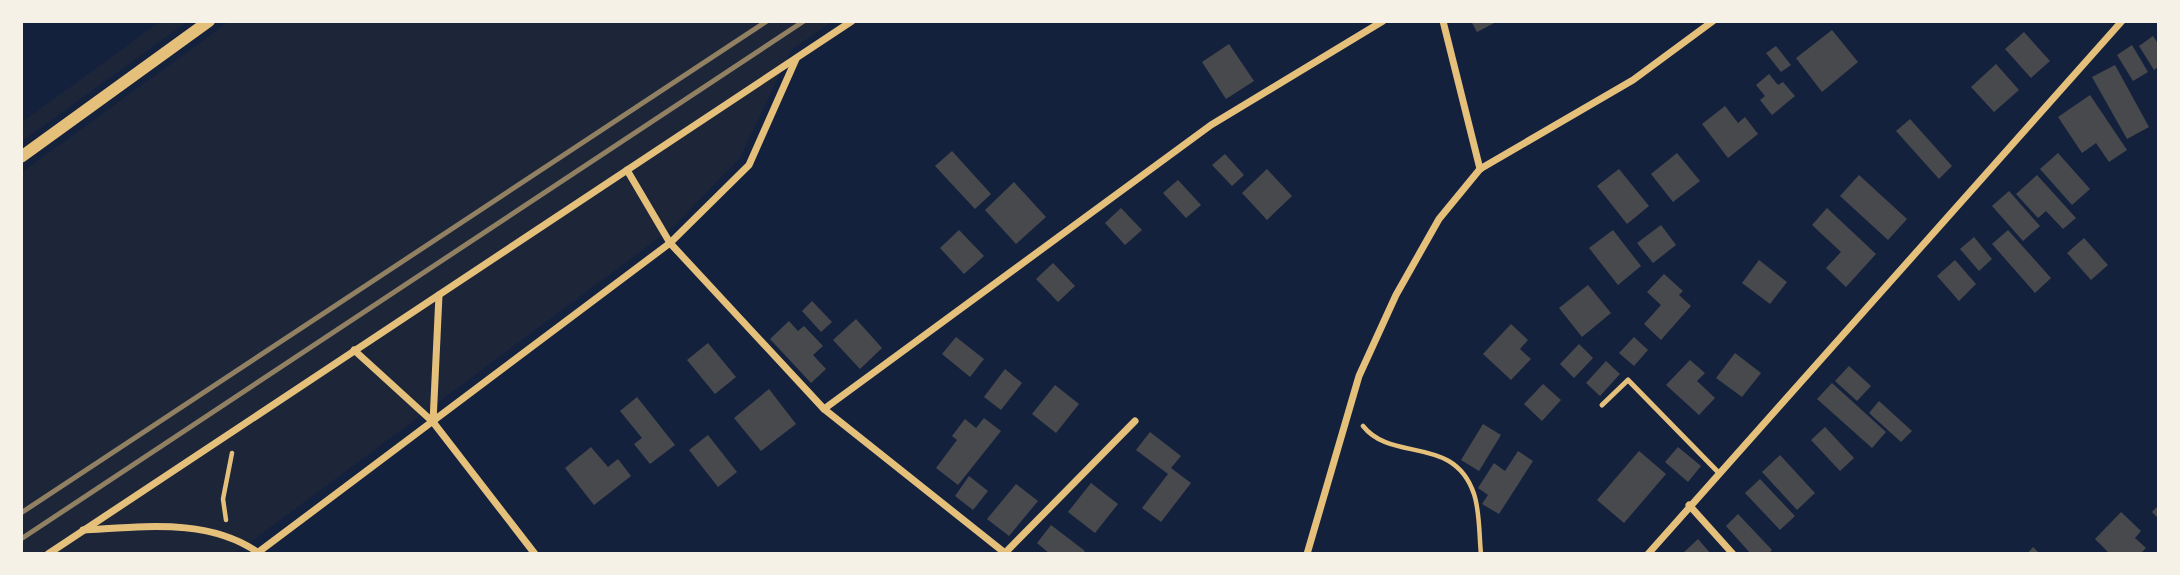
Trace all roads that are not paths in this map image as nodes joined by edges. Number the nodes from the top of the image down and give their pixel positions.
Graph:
1 (209, 21) edge
2 (852, 21) edge
3 (1383, 21) edge
4 (1443, 21) edge
5 (1713, 21) edge
6 (2122, 21) edge
7 (796, 58) junction
8 (21, 157) edge
9 (1480, 169) junction
10 (627, 170) junction
11 (670, 243) junction
12 (439, 295) junction
13 (354, 350) junction
14 (1602, 405) dead end
15 (824, 409) junction
16 (1135, 421) dead end
17 (433, 422) junction
18 (1718, 472) junction
19 (1689, 505) junction
20 (83, 531) junction
21 (258, 553) edge
22 (48, 554) edge
23 (535, 554) edge
24 (1307, 554) edge
25 (1648, 554) edge
26 (1733, 554) edge

1 - 8 street
2 - 7 street
3 - 15 street
4 - 9 street
5 - 9 street
6 - 18 street
7 - 10 street
7 - 11 street
9 - 24 street
10 - 11 street
10 - 12 street
11 - 15 street
11 - 17 street
12 - 13 street
12 - 17 street
13 - 17 street
13 - 20 street
14 - 18 lane
15 - 16 street
17 - 21 street
17 - 23 street
18 - 19 street
19 - 25 street
19 - 26 street
20 - 21 street
20 - 22 street

